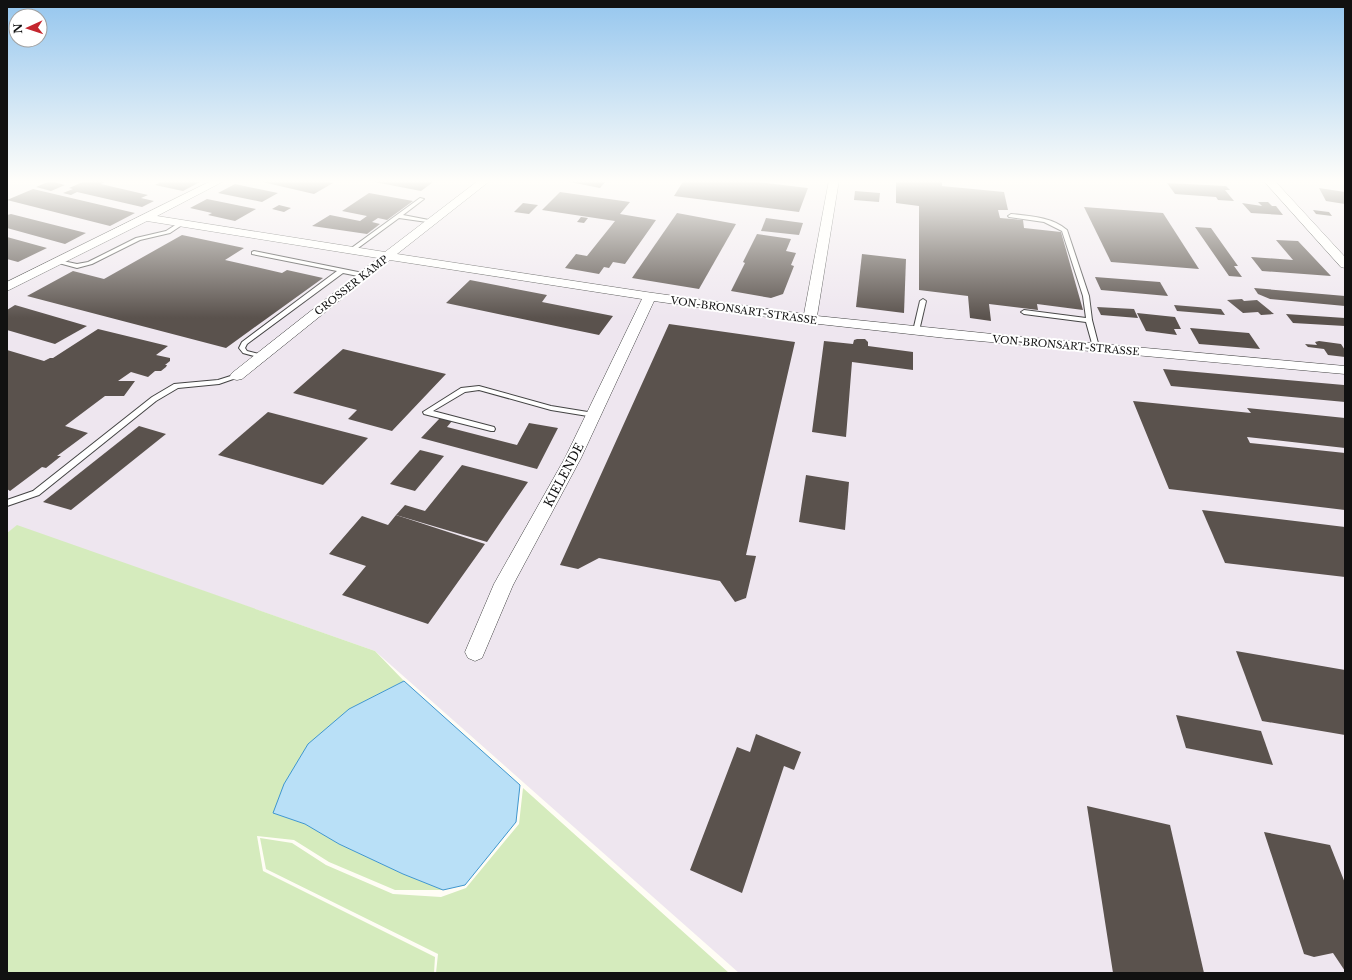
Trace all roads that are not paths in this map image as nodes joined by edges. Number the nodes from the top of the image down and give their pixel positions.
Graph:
1 (131, 226) edge
2 (178, 226) edge
3 (199, 226) edge
4 (385, 226) edge
5 (427, 226) edge
6 (826, 226) edge
7 (1057, 226) edge
8 (1310, 226) edge
9 (352, 250) junction
10 (254, 253) dead end
11 (389, 256) junction
12 (58, 262) junction
13 (1345, 264) edge
14 (341, 270) junction
15 (363, 275) junction
16 (7, 287) edge
17 (650, 297) junction
18 (923, 301) dead end
19 (1024, 312) dead end
20 (810, 319) junction
21 (1089, 320) junction
22 (916, 331) junction
23 (1096, 347) junction
24 (261, 356) junction
25 (1345, 370) edge
26 (237, 376) joint
27 (594, 415) junction
28 (491, 429) dead end
29 (7, 503) edge
30 (475, 652) dead end

1 - 12 street
2 - 12 lane
3 - 9 street, VON-BRONSART-STRASSE
4 - 9 lane
5 - 11 street, GROSSER KAMP
6 - 20 street
7 - 21 lane
8 - 13 street
9 - 11 street, VON-BRONSART-STRASSE
10 - 14 lane
11 - 15 street, GROSSER KAMP
11 - 17 street, VON-BRONSART-STRASSE
12 - 16 street
14 - 15 lane
14 - 24 lane
15 - 24 street, GROSSER KAMP
17 - 20 street, VON-BRONSART-STRASSE
17 - 27 street, KIELENDE
18 - 22 lane
19 - 21 lane
20 - 22 street, VON-BRONSART-STRASSE
21 - 23 lane
22 - 23 street, VON-BRONSART-STRASSE
23 - 25 street, VON-BRONSART-STRASSE
24 - 26 street, GROSSER KAMP
26 - 29 lane
27 - 28 lane
27 - 30 street, KIELENDE

